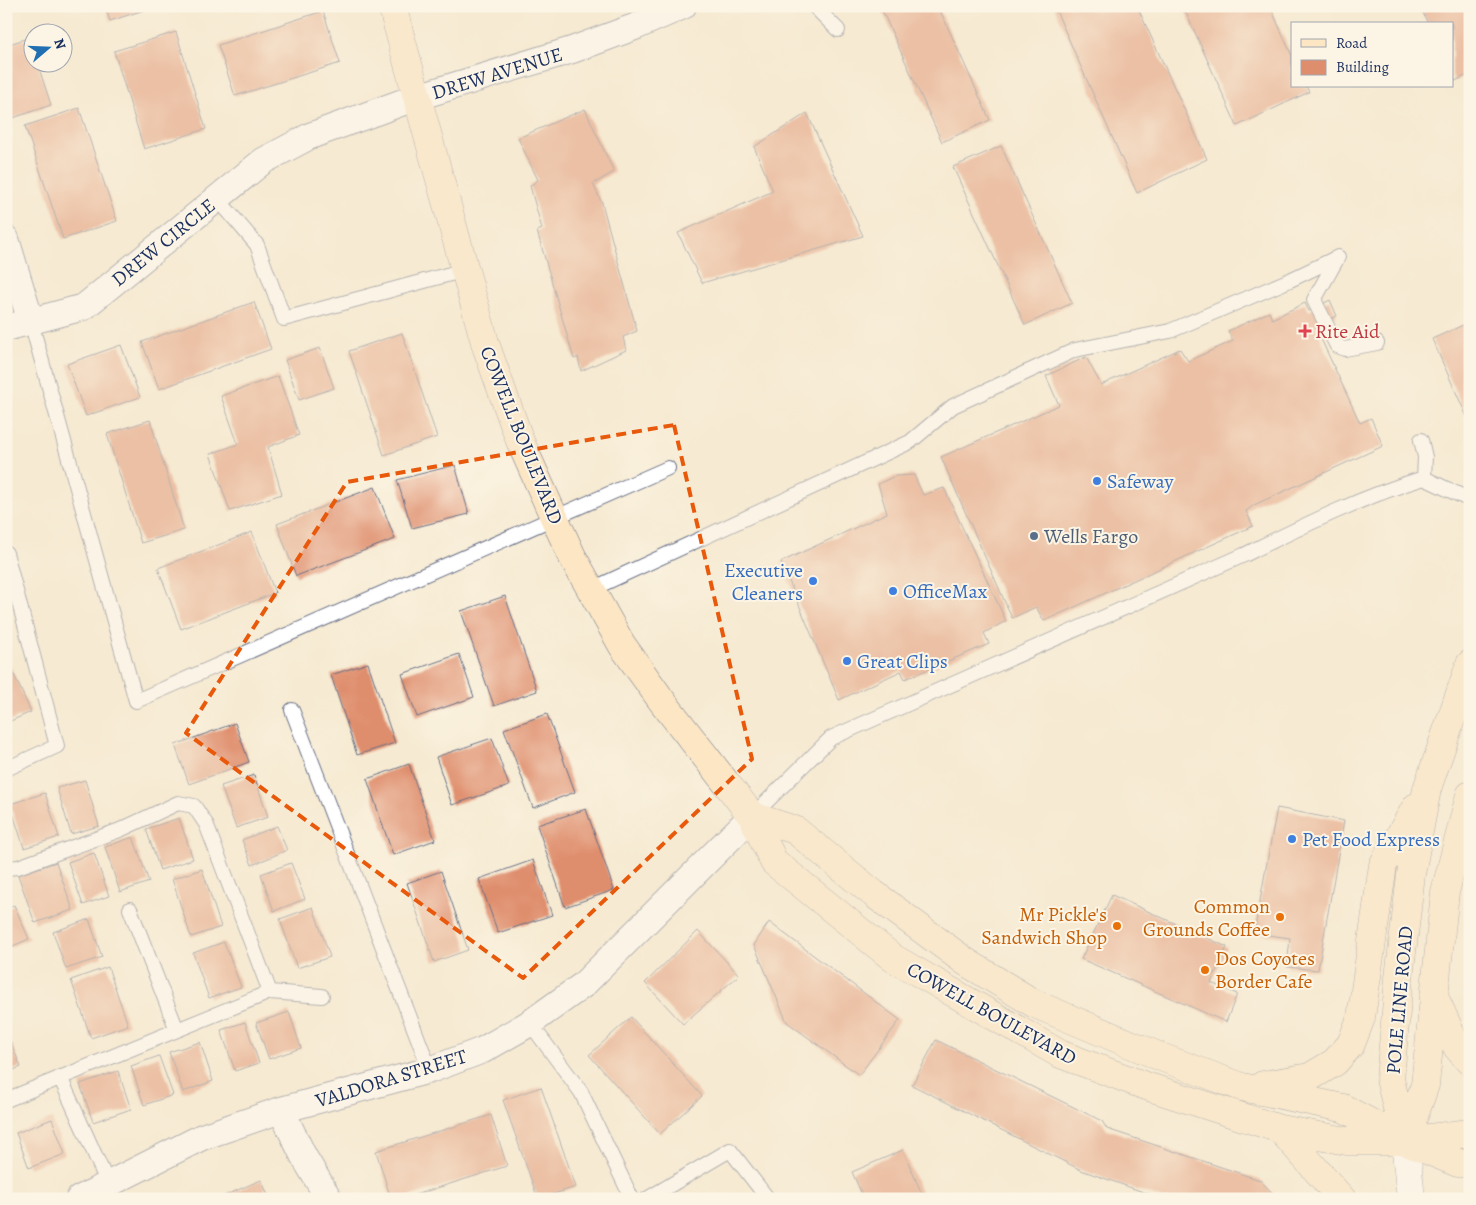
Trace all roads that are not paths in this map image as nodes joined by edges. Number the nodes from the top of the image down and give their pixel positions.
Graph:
1 (392, 6) edge
2 (683, 6) edge
3 (814, 6) edge
4 (838, 30) dead end
5 (417, 97) junction
6 (310, 136) joint
7 (217, 198) junction
8 (6, 239) edge
9 (465, 270) junction
10 (18, 325) edge
11 (1377, 343) dead end
12 (1421, 440) dead end
13 (668, 468) dead end
14 (1424, 478) junction
15 (1470, 500) edge
16 (554, 517) junction
17 (6, 553) edge
18 (590, 590) junction
19 (1470, 664) edge
20 (292, 710) dead end
21 (6, 769) edge
22 (1427, 789) junction
23 (1470, 795) edge
24 (752, 816) junction
25 (6, 868) edge
26 (130, 909) dead end
27 (966, 962) junction
28 (948, 990) junction
29 (270, 992) junction
30 (322, 996) dead end
31 (1434, 996) junction
32 (530, 1023) junction
33 (177, 1030) junction
34 (1470, 1062) edge
35 (430, 1070) junction
36 (60, 1077) junction
37 (1242, 1087) junction
38 (6, 1100) edge
39 (282, 1110) junction
40 (1280, 1129) junction
41 (1470, 1134) edge
42 (1405, 1141) junction
43 (1470, 1163) edge
44 (109, 1186) junction
45 (80, 1199) edge
46 (329, 1199) edge
47 (632, 1199) edge
48 (647, 1199) edge
49 (768, 1199) edge
50 (1342, 1199) edge
51 (1411, 1199) edge

1 - 5 main road, COWELL BOULEVARD
2 - 5 street, DREW AVENUE
3 - 4 lane
5 - 6 street, DREW AVENUE
5 - 9 main road, COWELL BOULEVARD
6 - 7 street, DREW CIRCLE
7 - 9 lane
7 - 10 street, DREW CIRCLE
8 - 10 street
9 - 16 main road, COWELL BOULEVARD
10 - 16 lane
11 - 18 lane
12 - 14 lane
13 - 16 lane
14 - 15 lane
14 - 24 lane
16 - 18 main road, COWELL BOULEVARD
17 - 21 lane
18 - 24 main road, COWELL BOULEVARD
19 - 22 main road, POLE LINE ROAD
20 - 35 lane
22 - 37 main road
22 - 42 main road, POLE LINE ROAD
23 - 31 main road, POLE LINE ROAD
24 - 27 main road, COWELL BOULEVARD
24 - 28 main road, COWELL BOULEVARD
24 - 32 street, VALDORA STREET
25 - 29 lane
26 - 33 lane
27 - 28 lane
27 - 37 main road, COWELL BOULEVARD
28 - 40 main road, COWELL BOULEVARD
29 - 30 lane
29 - 33 lane
31 - 34 main road
31 - 42 main road, POLE LINE ROAD
32 - 35 street, VALDORA STREET
32 - 47 lane
33 - 36 lane
35 - 39 street, VALDORA STREET
36 - 38 lane
36 - 44 lane
37 - 42 main road, COWELL BOULEVARD
39 - 44 street, VALDORA STREET
39 - 46 street
40 - 42 main road, COWELL BOULEVARD
40 - 50 main road
41 - 42 main road, COWELL BOULEVARD
42 - 43 main road, COWELL BOULEVARD
42 - 51 street
44 - 45 street, VALDORA STREET
48 - 49 lane

